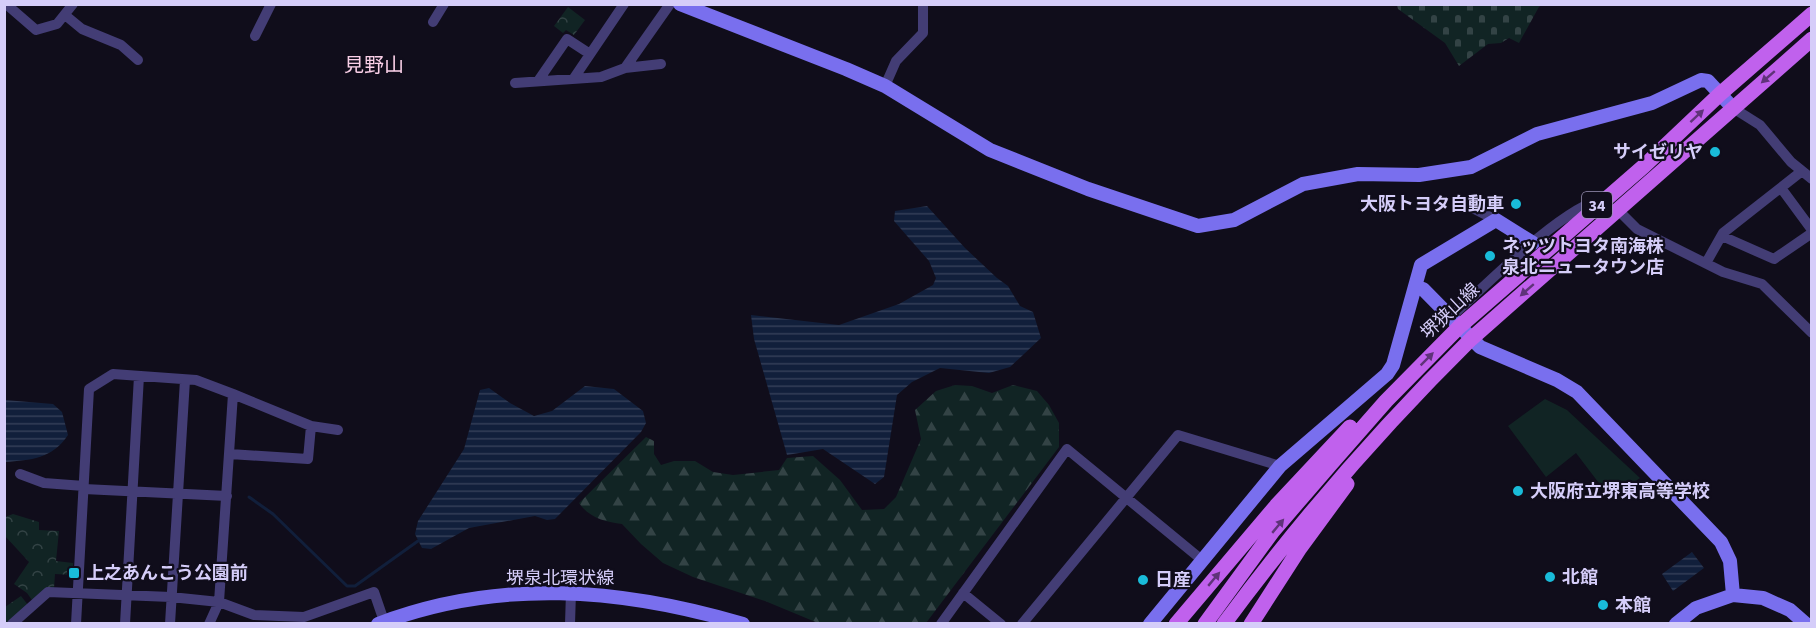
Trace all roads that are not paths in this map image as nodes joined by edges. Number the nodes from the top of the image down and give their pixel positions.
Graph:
1 (6, 4) edge
2 (73, 4) edge
3 (271, 4) edge
4 (444, 4) edge
5 (624, 4) edge
6 (670, 4) edge
7 (680, 4) edge
8 (923, 4) edge
9 (1812, 14) edge
10 (65, 15) junction
11 (433, 22) dead end
12 (255, 36) dead end
13 (1812, 39) edge
14 (590, 54) junction
15 (138, 60) dead end
16 (661, 64) dead end
17 (625, 68) junction
18 (574, 78) junction
19 (538, 81) junction
20 (515, 83) dead end
21 (885, 86) junction
22 (1720, 94) junction
23 (1733, 108) junction
24 (1802, 171) junction
25 (1812, 179) edge
26 (1781, 188) junction
27 (1606, 198) junction
28 (1459, 201) dead end
29 (1618, 210) junction
30 (1496, 220) junction
31 (1812, 231) edge
32 (1722, 236) junction
33 (1533, 243) junction
34 (1706, 263) junction
35 (1415, 287) junction
36 (1454, 322) junction
37 (1812, 333) edge
38 (1471, 339) junction
39 (139, 376) junction
40 (185, 380) junction
41 (233, 394) junction
42 (1386, 401) junction
43 (1397, 416) junction
44 (311, 426) junction
45 (338, 430) dead end
46 (230, 454) junction
47 (1280, 466) junction
48 (20, 474) dead end
49 (84, 487) junction
50 (133, 492) junction
51 (178, 495) junction
52 (227, 496) junction
53 (1125, 497) junction
54 (1202, 560) junction
55 (571, 592) junction
56 (963, 592) junction
57 (78, 594) junction
58 (127, 595) junction
59 (1733, 595) junction
60 (171, 597) junction
61 (219, 602) junction
62 (703, 618) edge
63 (382, 623) edge
64 (12, 624) edge
65 (76, 624) edge
66 (124, 624) edge
67 (170, 624) edge
68 (209, 624) edge
69 (570, 624) edge
70 (743, 624) edge
71 (941, 624) edge
72 (1001, 624) edge
73 (1022, 624) edge
74 (1150, 624) edge
75 (1176, 624) edge
76 (1205, 624) edge
77 (1224, 624) edge
78 (1251, 624) edge
79 (1676, 624) edge
80 (1806, 624) edge

1 - 10 street
2 - 10 street
3 - 12 street
4 - 11 street
5 - 14 street
6 - 17 street
7 - 21 street
8 - 21 street
9 - 22 main road, 堺狭山線 / 34
10 - 15 street
13 -> 23 main road, 堺狭山線 / 34
14 - 18 street
14 - 19 street
16 - 17 street
17 - 18 street
18 - 19 street
19 - 20 street
21 - 22 street
22 - 23 street
27 -> 22 main road, 堺狭山線 / 34
23 - 24 street
23 - 29 main road, 堺狭山線 / 34
24 - 25 street
24 - 26 street
26 - 31 street
26 - 32 street
27 - 33 street
27 - 36 main road, 堺狭山線 / 34
28 - 30 street
29 - 34 street
29 -> 38 main road, 堺狭山線 / 34
30 - 33 street
30 - 35 street
31 - 32 street
32 - 34 street
33 - 36 street
34 - 37 street
35 - 36 street
35 - 47 street
36 - 38 street
42 -> 36 main road, 堺狭山線 / 34
38 - 43 main road, 堺狭山線 / 34
38 - 59 street
39 - 40 street
39 - 49 street
39 - 50 street
40 - 41 street
40 - 51 street
41 - 44 street
41 - 46 street
75 -> 42 main road
76 -> 42 main road, 堺狭山線 / 34
43 - 77 main road, 堺狭山線 / 34
43 - 78 main road
44 - 45 street
44 - 46 street
46 - 52 street
47 - 53 street
47 - 54 street
48 - 49 street
49 - 50 street
49 - 57 street
50 - 51 street
50 - 58 street
51 - 52 street
51 - 60 street
52 - 61 street
53 - 54 street
53 - 56 street
53 - 73 street
54 - 74 street
55 - 62 street, 堺泉北環状線
55 - 63 street, 堺泉北環状線
55 - 69 street
56 - 71 street
56 - 72 street
57 - 58 street
57 - 64 street
57 - 65 street
58 - 60 street
58 - 66 street
59 - 79 street
59 - 80 street
60 - 61 street
60 - 67 street
61 - 63 street
61 - 68 street
62 - 70 street, 堺泉北環状線

